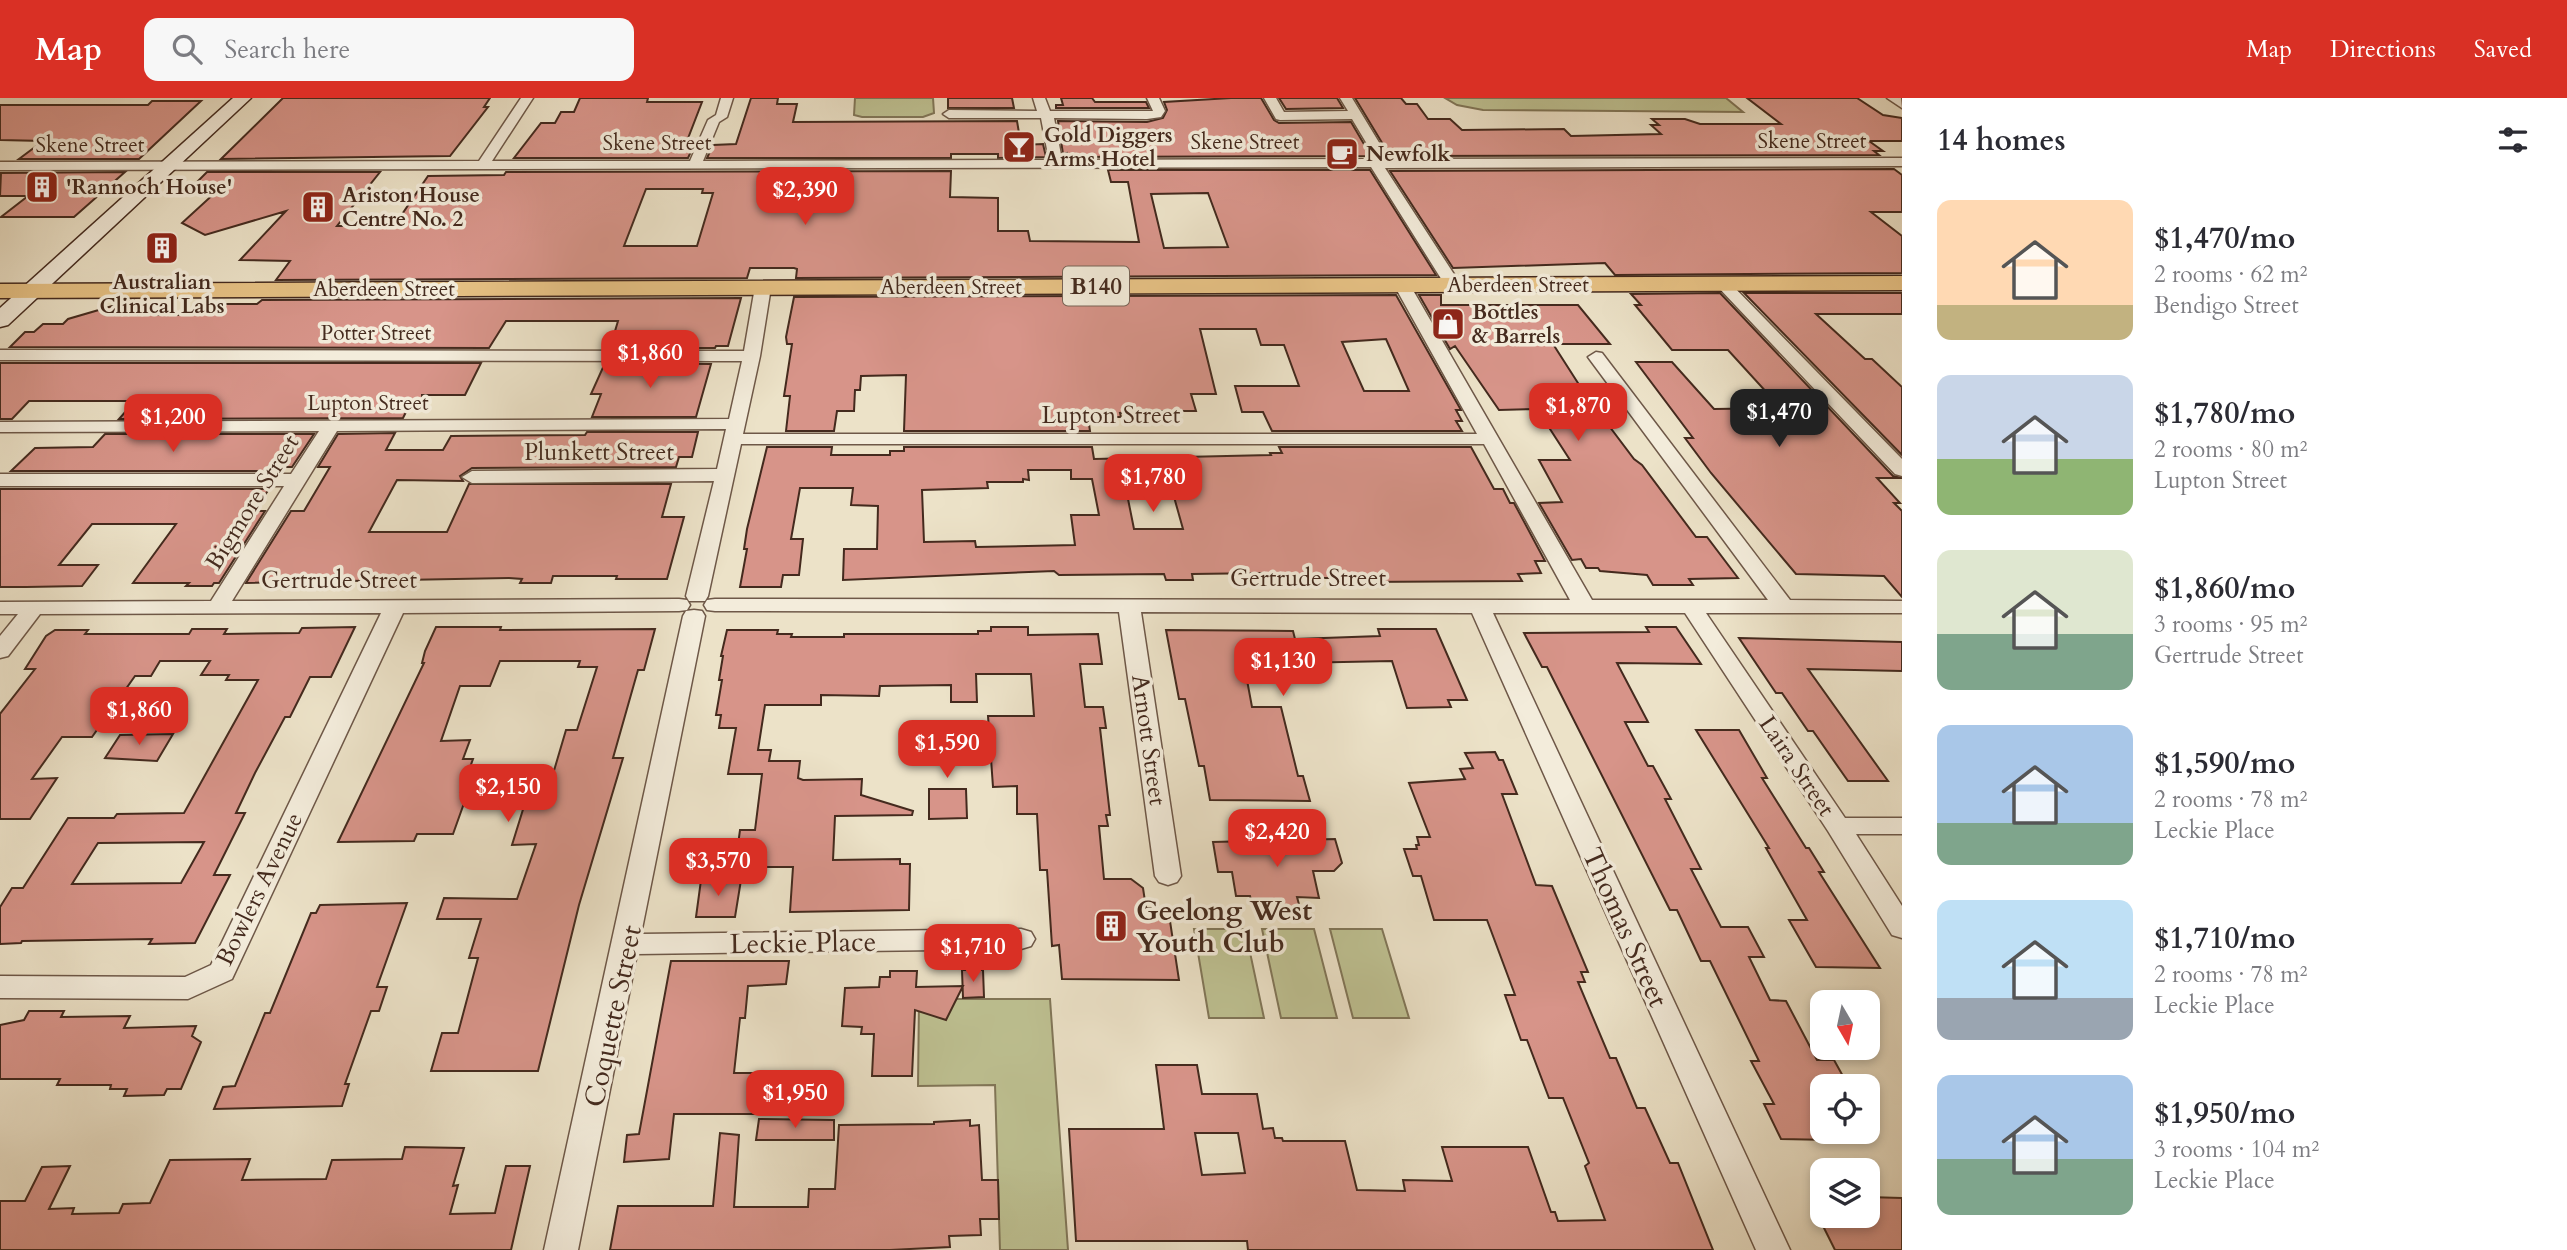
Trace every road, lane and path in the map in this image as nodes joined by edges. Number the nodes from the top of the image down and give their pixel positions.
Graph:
1 (243, 98) edge
2 (527, 98) edge
3 (727, 98) edge
4 (1039, 98) edge
5 (1153, 98) edge
6 (1270, 98) edge
7 (1346, 98) edge
8 (1893, 98) edge
9 (1902, 104) edge
10 (949, 114) dead end
11 (1046, 115) junction
12 (1357, 115) junction
13 (1902, 162) edge
14 (1056, 163) junction
15 (695, 164) junction
16 (1380, 164) junction
17 (483, 165) junction
18 (0, 166) edge
19 (168, 166) junction
20 (1902, 283) edge
21 (1723, 284) junction
22 (1402, 285) junction
23 (1453, 285) junction
24 (763, 287) junction
25 (0, 290) edge
26 (32, 290) junction
27 (0, 320) edge
28 (0, 355) edge
29 (752, 356) junction
30 (1596, 358) dead end
31 (331, 426) junction
32 (0, 427) edge
33 (735, 431) junction
34 (1489, 439) junction
35 (1902, 470) edge
36 (726, 475) junction
37 (472, 477) dead end
38 (0, 480) edge
39 (297, 480) junction
40 (1129, 604) junction
41 (1479, 605) junction
42 (1584, 605) junction
43 (1690, 605) junction
44 (218, 606) junction
45 (395, 606) junction
46 (696, 606) junction
47 (1784, 607) junction
48 (1902, 607) edge
49 (0, 608) edge
50 (34, 608) junction
51 (0, 650) edge
52 (1902, 826) edge
53 (1838, 827) junction
54 (1168, 876) dead end
55 (1902, 928) edge
56 (1021, 939) dead end
57 (627, 944) junction
58 (0, 987) edge
59 (561, 1250) edge
60 (1773, 1250) edge

1 - 19 street
2 - 17 street
3 - 15 street
4 - 11 street
5 - 11 street
6 - 12 street
7 - 12 street
8 - 9 street
10 - 11 street
11 - 14 street
12 - 16 street
13 - 16 street, Skene Street
14 - 15 street, Skene Street
14 - 16 street, Skene Street
15 - 17 street, Skene Street
16 - 23 street
17 - 19 street, Skene Street
18 - 19 street, Skene Street
19 - 26 street
20 - 21 main road, Aberdeen Street / B140
21 - 23 main road, Aberdeen Street / B140
21 - 35 street
22 - 23 main road, Aberdeen Street / B140
22 - 24 main road, Aberdeen Street / B140
22 - 34 street
24 - 26 main road, Aberdeen Street / B140
24 - 29 street, Coquette Street
25 - 26 main road, Aberdeen Street / B140
26 - 27 street
28 - 29 street, Potter Street
29 - 33 street, Coquette Street
30 - 47 street
31 - 32 street, Lupton Street
31 - 33 street, Lupton Street
31 - 39 street, Bigmore Street
33 - 34 street, Lupton Street
33 - 36 street, Coquette Street
34 - 42 street
36 - 37 street, Plunkett Street
36 - 46 street, Coquette Street
38 - 39 street
39 - 44 street, Bigmore Street
40 - 41 street, Gertrude Street
40 - 46 street, Gertrude Street
40 - 54 street, Arnott Street
41 - 42 street, Gertrude Street
41 - 60 street, Thomas Street
42 - 43 street, Gertrude Street
43 - 47 street, Gertrude Street
43 - 53 street, Laira Street
44 - 45 street, Gertrude Street
44 - 50 street, Gertrude Street
45 - 46 street, Gertrude Street
45 - 58 street, Bowlers Avenue
46 - 57 street, Coquette Street
47 - 48 street, Gertrude Street
49 - 50 street, Gertrude Street
50 - 51 street
52 - 53 street
53 - 55 street, Laira Street
56 - 57 street, Leckie Place
57 - 59 street, Coquette Street

